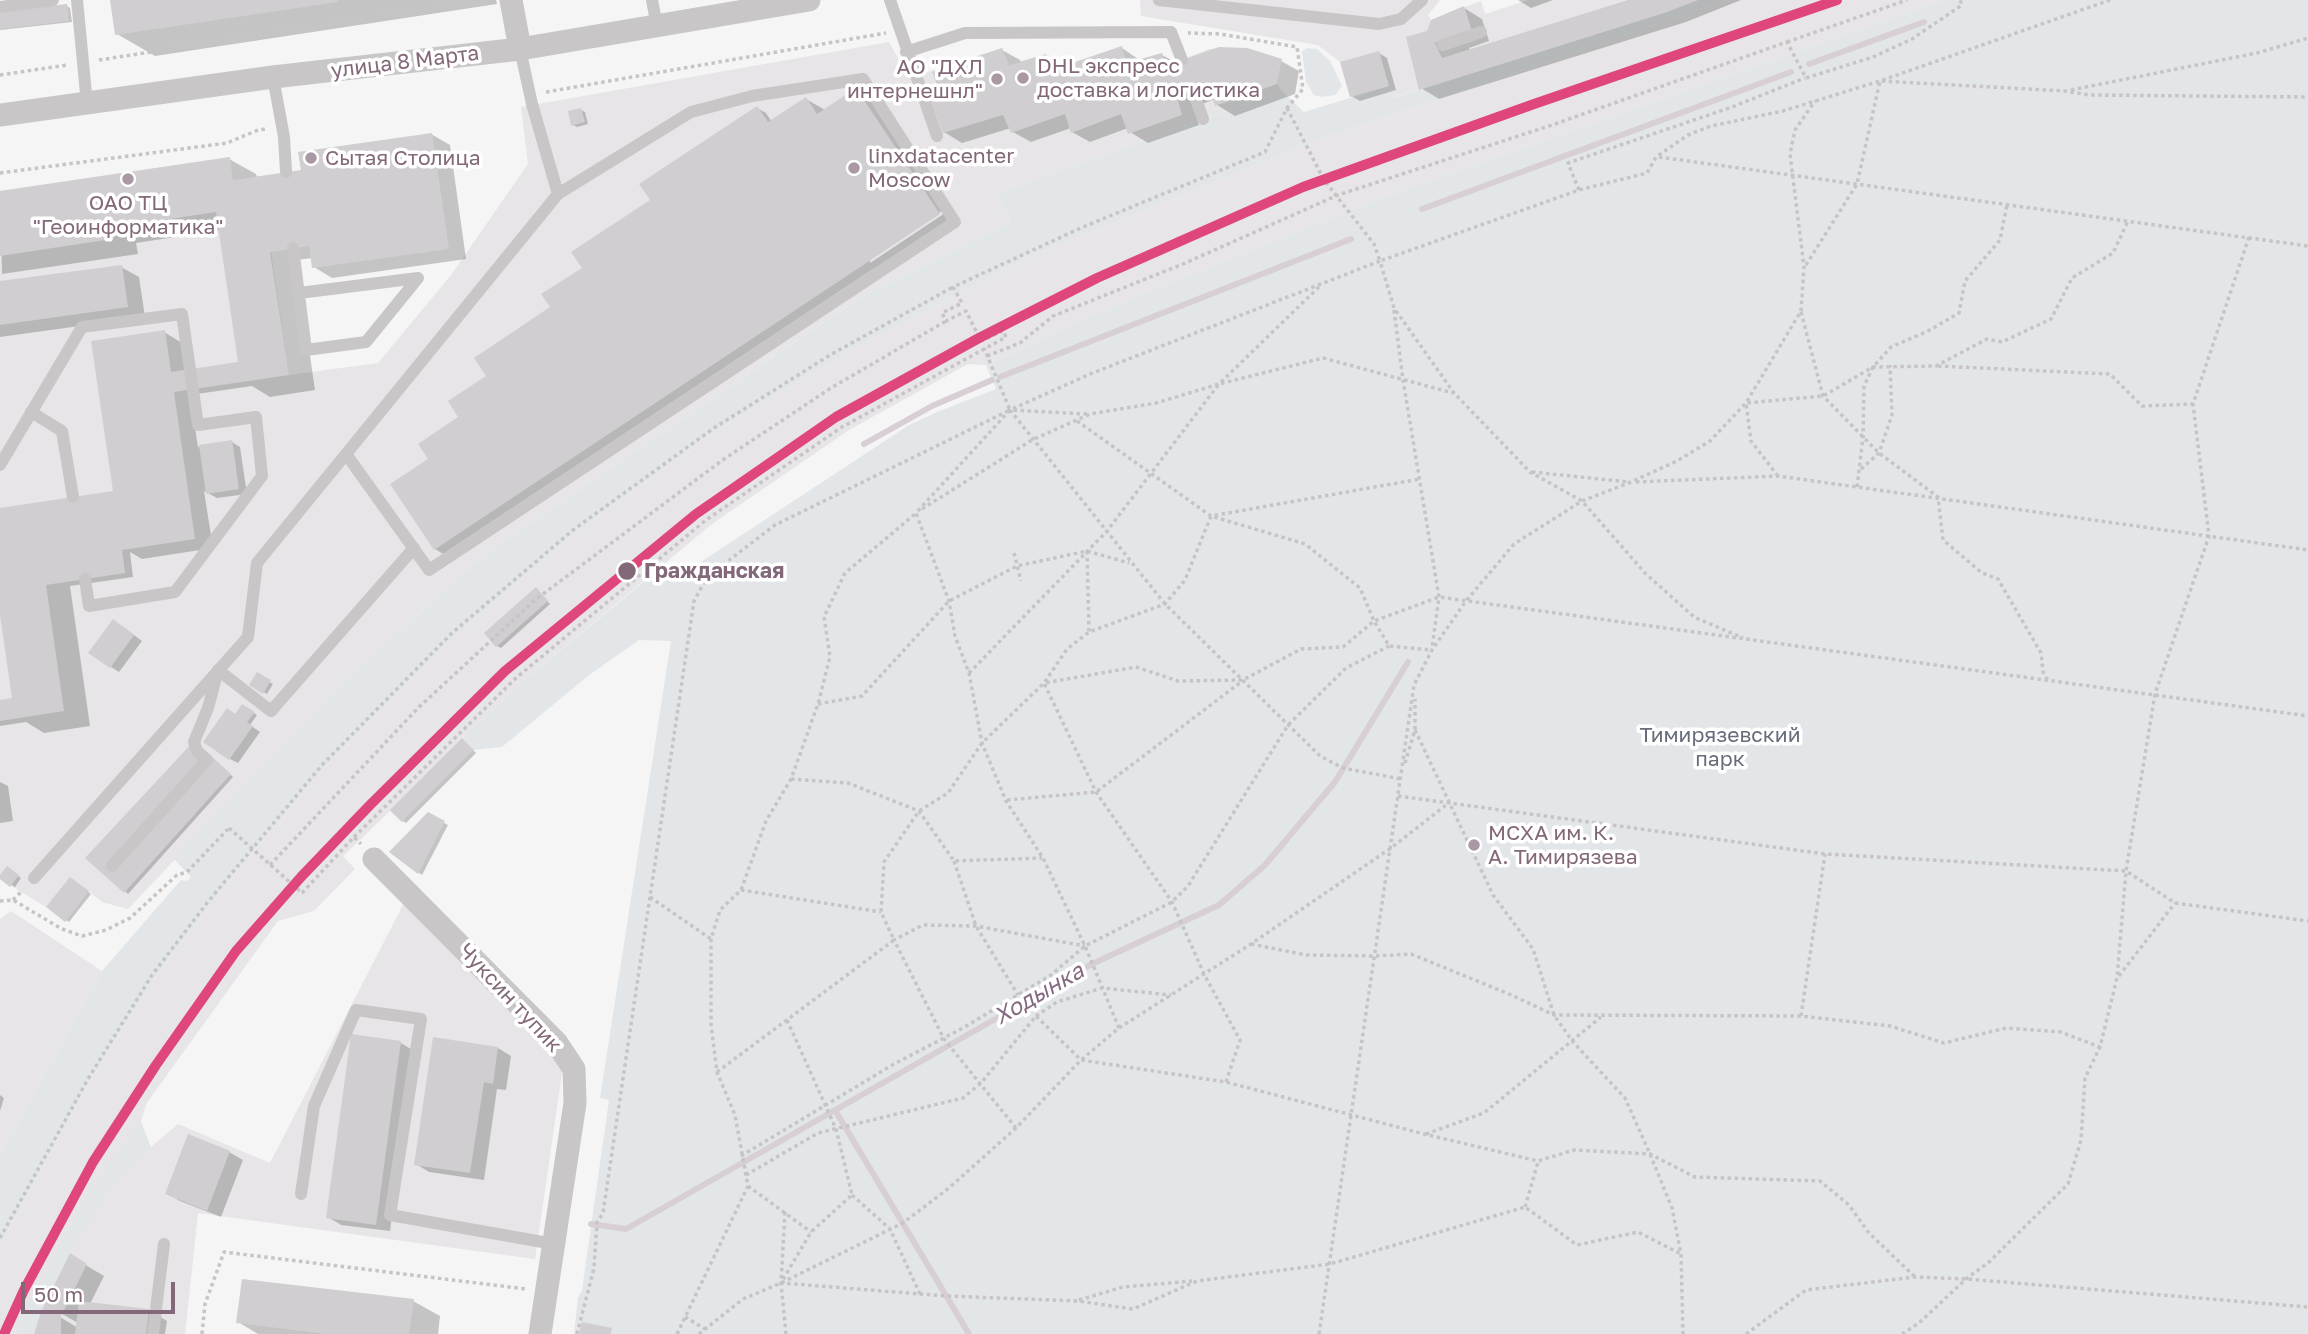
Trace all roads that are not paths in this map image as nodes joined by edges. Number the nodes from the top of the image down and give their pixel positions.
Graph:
1 (53, 0) edge
2 (77, 0) edge
3 (511, 0) edge
4 (652, 0) edge
5 (809, 0) edge
6 (890, 0) edge
7 (1159, 0) edge
8 (1422, 0) edge
9 (0, 7) edge
10 (657, 26) junction
11 (1481, 32) dead end
12 (1443, 45) dead end
13 (520, 49) junction
14 (906, 52) junction
15 (1182, 60) dead end
16 (273, 77) junction
17 (1193, 91) dead end
18 (87, 104) junction
19 (0, 116) edge
20 (1203, 119) dead end
21 (937, 136) dead end
22 (286, 172) dead end
23 (558, 194) junction
24 (293, 248) dead end
25 (299, 293) junction
26 (31, 412) junction
27 (346, 454) junction
28 (0, 465) edge
29 (73, 497) dead end
30 (414, 548) junction
31 (85, 579) dead end
32 (218, 670) junction
33 (374, 859) dead end
34 (112, 866) dead end
35 (34, 878) dead end
36 (301, 1194) dead end
37 (164, 1244) dead end
38 (554, 1244) junction
39 (153, 1334) edge
40 (540, 1334) edge

1 - 9 lane
2 - 18 lane
3 - 13 street
4 - 10 lane
5 - 10 street, улица 8 Марта
6 - 14 lane
7 - 8 lane
10 - 13 street, улица 8 Марта
11 - 12 lane
13 - 16 street, улица 8 Марта
13 - 23 lane
14 - 15 lane
14 - 21 lane
16 - 18 street, улица 8 Марта
16 - 22 lane
17 - 20 lane
18 - 19 street, улица 8 Марта
23 - 27 lane
23 - 30 lane
24 - 25 lane
25 - 25 lane
26 - 28 lane
26 - 29 lane
26 - 31 lane
27 - 30 lane
27 - 32 lane
30 - 32 lane
32 - 34 lane
32 - 35 lane
33 - 38 street, Чуксин тупик
36 - 38 lane
37 - 39 lane
38 - 40 street, Чуксин тупик

